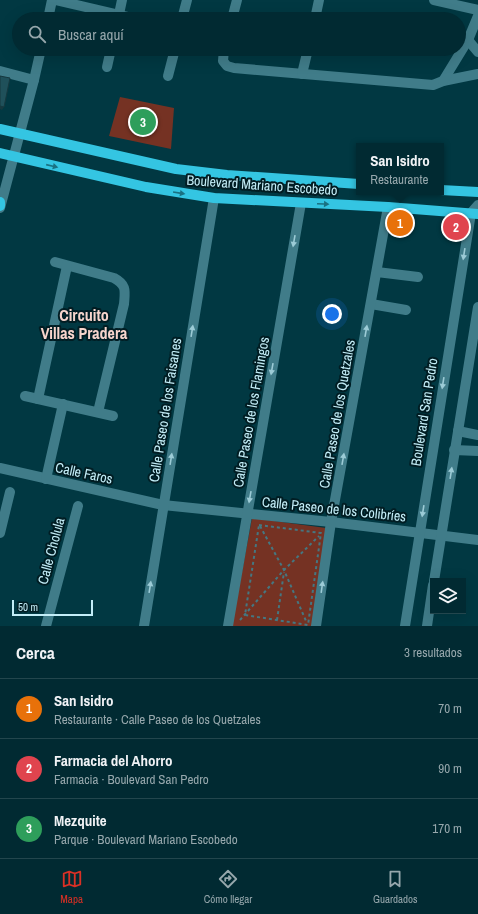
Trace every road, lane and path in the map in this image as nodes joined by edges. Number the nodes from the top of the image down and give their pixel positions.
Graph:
1 (52, 0) edge
2 (55, 0) edge
3 (122, 0) edge
4 (187, 0) edge
5 (237, 0) edge
6 (320, 0) edge
7 (434, 0) edge
8 (478, 10) edge
9 (49, 12) edge
10 (99, 12) edge
11 (119, 12) edge
12 (184, 12) edge
13 (234, 12) edge
14 (317, 12) edge
15 (478, 16) edge
16 (468, 40) junction
17 (466, 43) edge
18 (478, 52) edge
19 (39, 56) edge
20 (109, 56) edge
21 (173, 56) edge
22 (223, 56) edge
23 (306, 56) edge
24 (458, 56) edge
25 (107, 67) dead end
26 (1, 74) edge
27 (302, 74) junction
28 (478, 74) edge
29 (168, 76) dead end
30 (34, 80) junction
31 (443, 80) junction
32 (0, 129) edge
33 (19, 134) junction
34 (0, 153) edge
35 (14, 158) junction
36 (356, 184) edge
37 (444, 190) edge
38 (478, 192) edge
39 (214, 198) junction
40 (0, 202) edge
41 (301, 203) junction
42 (478, 204) edge
43 (0, 207) edge
44 (388, 207) junction
45 (474, 214) edge
46 (55, 262) dead end
47 (66, 266) junction
48 (377, 272) junction
49 (418, 277) dead end
50 (371, 304) junction
51 (478, 307) edge
52 (406, 310) dead end
53 (25, 396) dead end
54 (38, 399) junction
55 (63, 404) junction
56 (98, 412) junction
57 (113, 416) dead end
58 (458, 431) junction
59 (478, 434) edge
60 (454, 450) junction
61 (478, 451) edge
62 (0, 468) edge
63 (46, 479) junction
64 (10, 492) dead end
65 (163, 504) junction
66 (78, 506) dead end
67 (247, 514) junction
68 (331, 522) junction
69 (259, 525) junction
70 (0, 533) edge
71 (419, 533) junction
72 (321, 534) junction
73 (440, 535) junction
74 (478, 540) edge
75 (284, 570) junction
76 (434, 578) edge
77 (430, 606) edge
78 (245, 615) junction
79 (277, 620) junction
80 (239, 621) dead end
81 (46, 626) edge
82 (144, 626) edge
83 (228, 626) edge
84 (311, 626) edge
85 (405, 626) edge
86 (427, 626) edge

1 - 9 street
2 - 10 street
3 - 11 street
4 - 12 street
5 - 13 street
6 - 14 street
7 - 8 street
15 - 16 street
16 - 17 street
16 - 18 street
19 - 30 street
20 - 25 street
21 - 29 street
22 - 27 street
23 - 27 street
24 - 31 street
26 - 30 street
27 - 31 street
28 - 31 street
30 - 33 street
32 - 33 main road, Boulevard Mariano Escobedo
33 - 35 street
33 - 36 main road, Boulevard Mariano Escobedo
34 - 35 main road, Boulevard Mariano Escobedo
35 -> 39 main road, Boulevard Mariano Escobedo
35 - 43 street
37 - 38 main road
39 - 41 main road, Boulevard Mariano Escobedo
65 -> 39 street, Calle Paseo de los Faisanes
40 - 43 main road
41 -> 44 main road, Boulevard Mariano Escobedo
41 -> 67 street, Calle Paseo de los Flamingos
42 - 45 street, Boulevard San Pedro
44 - 45 main road, Boulevard Mariano Escobedo
44 - 48 street, Calle Paseo de los Quetzales
45 -> 71 street, Boulevard San Pedro
46 - 47 street
47 - 54 street
47 - 56 street
48 - 49 street
48 - 50 street, Calle Paseo de los Quetzales
50 - 52 street
68 -> 50 street, Calle Paseo de los Quetzales
51 - 58 street
53 - 54 street
54 - 55 street
55 - 56 street
55 - 63 street
56 - 57 street
58 - 59 street
58 - 60 street
60 - 61 street
73 -> 60 street
62 - 63 street, Calle Faros
63 - 65 street, Calle Faros
64 - 70 street
65 - 67 street, Calle Paseo de los Colibríes
82 -> 65 street, Calle Paseo de los Faisanes
66 - 81 street, Calle Cholula
67 - 68 street, Calle Paseo de los Colibríes
67 - 69 path
67 - 83 street, Calle Paseo de los Flamingos
68 - 71 street, Calle Paseo de los Colibríes
84 -> 68 street, Calle Paseo de los Quetzales
69 - 72 path
69 - 75 path
69 - 78 path
71 - 73 street, Calle Paseo de los Colibríes
71 - 85 street, Boulevard San Pedro
72 - 75 path
72 - 84 path
73 - 74 street, Calle Paseo de los Colibríes
73 - 76 street
75 - 78 path
75 - 79 path
75 - 84 path
77 - 86 street
78 - 79 path
78 - 80 path
79 - 84 path

